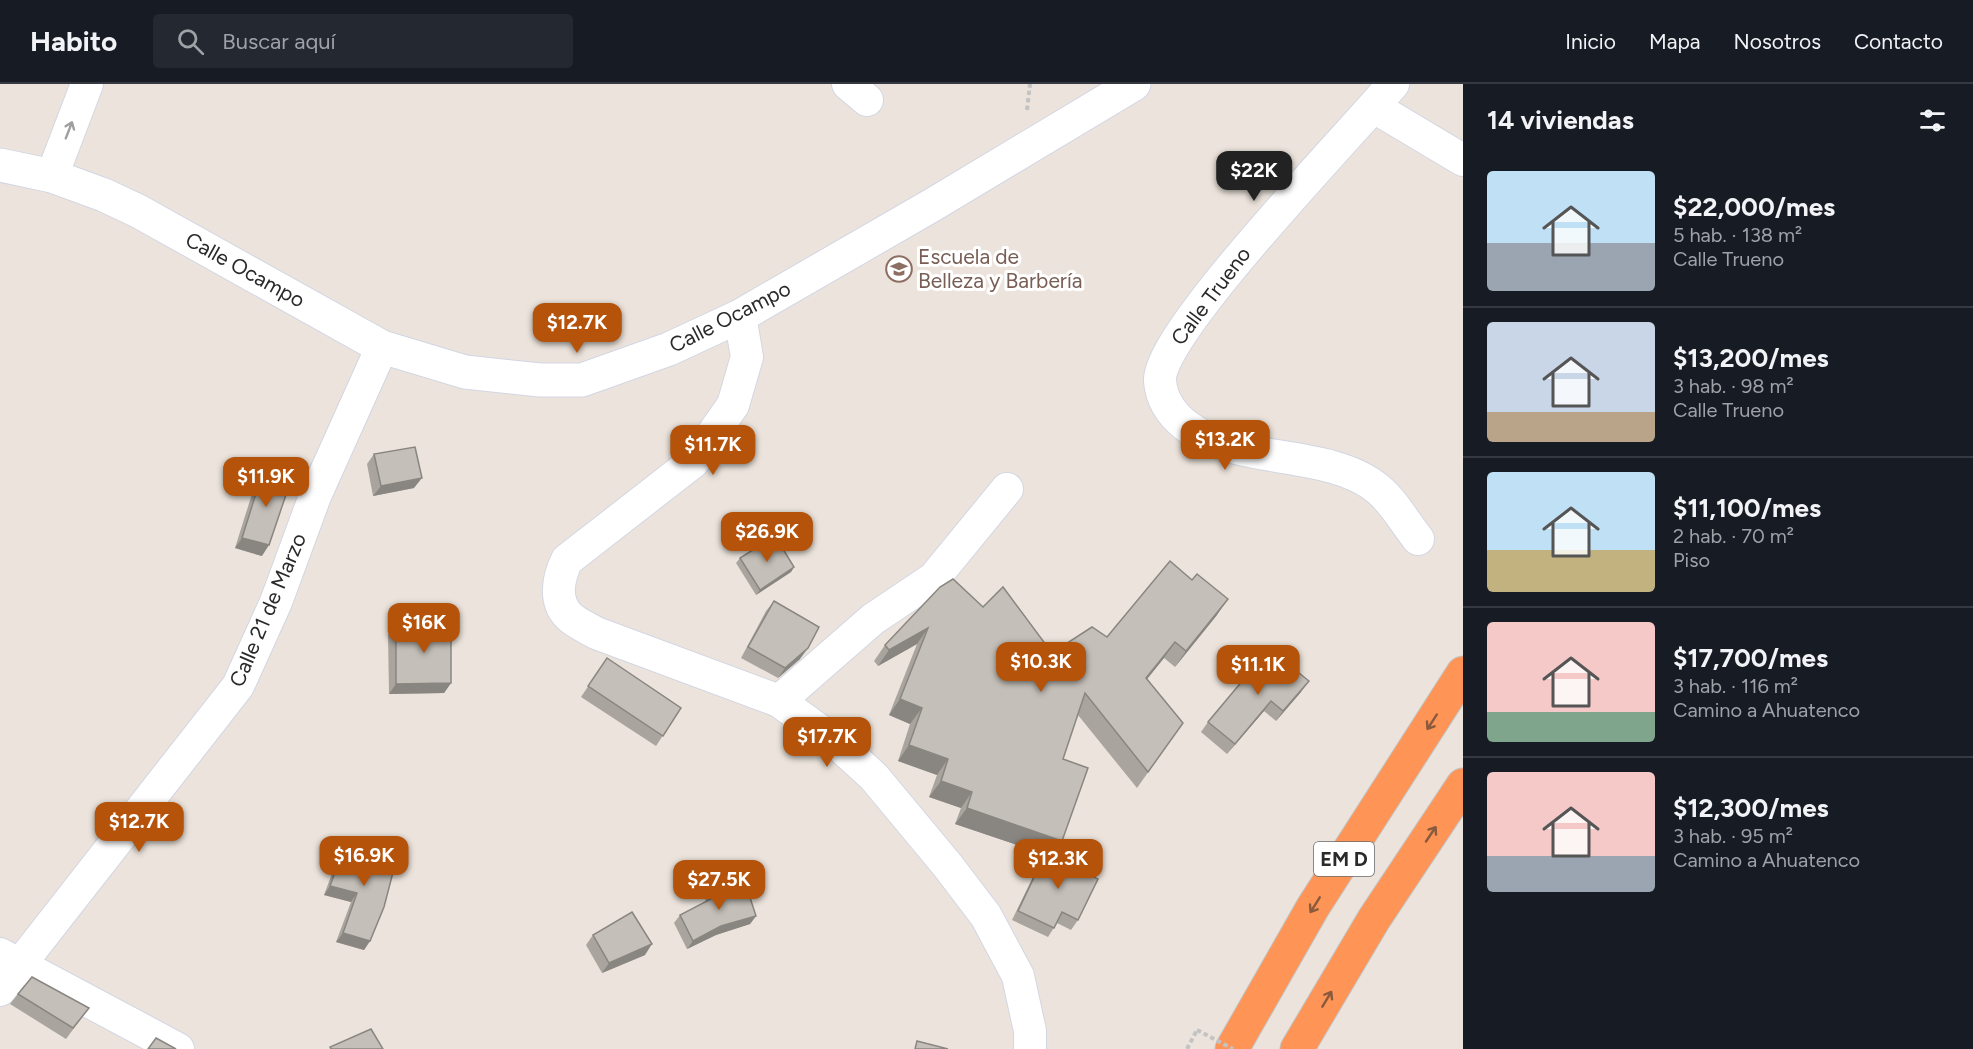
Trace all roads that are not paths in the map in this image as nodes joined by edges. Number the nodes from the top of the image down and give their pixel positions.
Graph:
1 (87, 84) edge
2 (1134, 84) edge
3 (1383, 96) edge
4 (1463, 160) edge
5 (0, 165) edge
6 (52, 176) junction
7 (740, 316) junction
8 (382, 347) junction
9 (1007, 489) dead end
10 (1418, 539) dead end
11 (1463, 673) edge
12 (779, 701) junction
13 (1463, 785) edge
14 (10, 960) edge
15 (0, 990) edge
16 (178, 1049) edge
17 (1030, 1049) edge
18 (1232, 1049) edge
19 (1297, 1049) edge

6 -> 1 street
2 - 7 main road, Calle Ocampo
3 - 4 street
3 - 10 street, Calle Trueno
5 - 6 main road, Calle Ocampo
6 - 8 main road, Calle Ocampo
7 - 8 main road, Calle Ocampo
7 - 12 street
8 - 14 street, Calle 21 de Marzo
9 - 12 street
11 -> 18 highway, EM D
12 - 17 street
19 -> 13 highway, EM D
14 - 15 street, Calle 21 de Marzo
14 - 16 street

